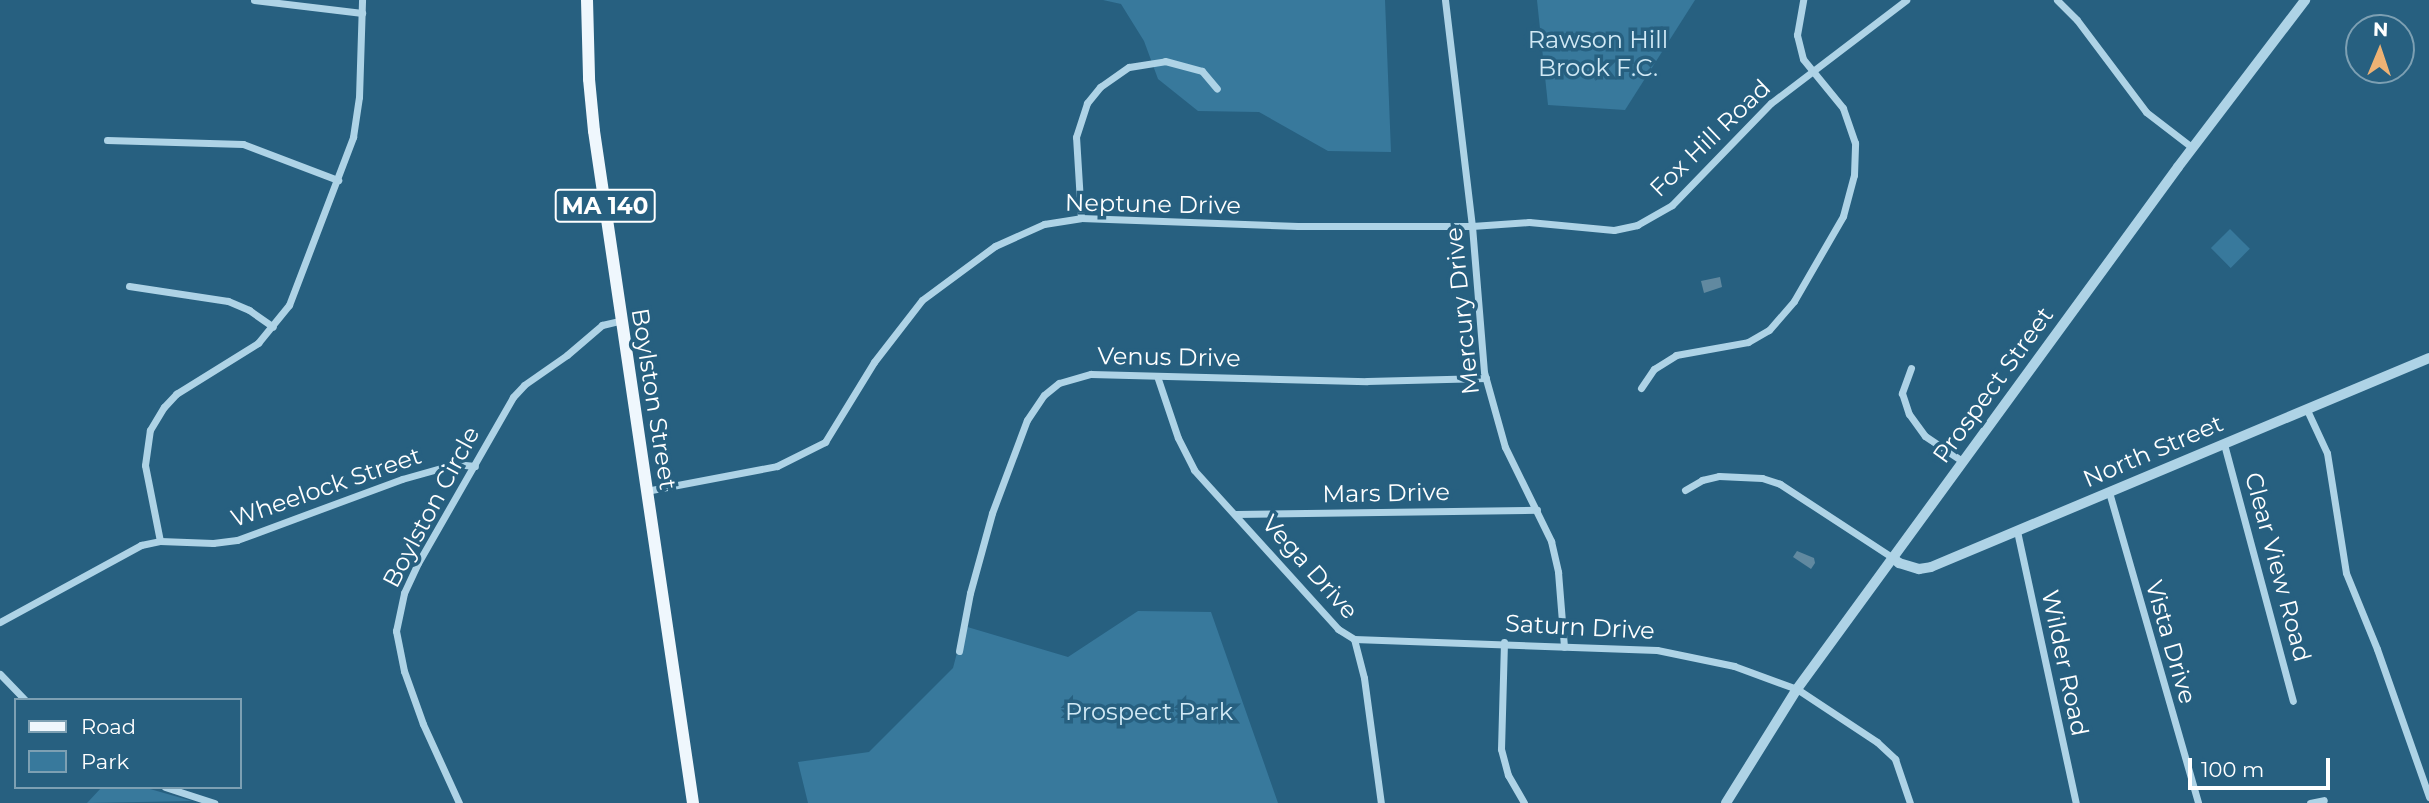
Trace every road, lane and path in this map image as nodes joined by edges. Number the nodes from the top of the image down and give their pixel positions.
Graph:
1 (254, 0) edge
2 (362, 0) edge
3 (587, 0) edge
4 (1446, 0) edge
5 (1803, 0) edge
6 (1906, 0) edge
7 (2057, 0) edge
8 (2305, 0) edge
9 (362, 13) junction
10 (1813, 69) junction
11 (1217, 89) dead end
12 (107, 140) dead end
13 (2193, 148) junction
14 (338, 180) junction
15 (1081, 218) junction
16 (1472, 226) junction
17 (129, 286) dead end
18 (620, 321) junction
19 (272, 327) junction
20 (2429, 358) edge
21 (1911, 368) dead end
22 (1157, 376) junction
23 (1486, 379) junction
24 (1641, 388) dead end
25 (2307, 410) junction
26 (2224, 444) junction
27 (1962, 461) junction
28 (475, 466) junction
29 (1685, 490) dead end
30 (646, 491) junction
31 (2109, 492) junction
32 (1536, 510) junction
33 (1236, 514) junction
34 (2017, 531) junction
35 (160, 541) junction
36 (1893, 558) junction
37 (0, 622) edge
38 (1354, 639) junction
39 (1504, 642) junction
40 (1564, 647) junction
41 (958, 651) dead end
42 (0, 674) edge
43 (1797, 689) junction
44 (23, 698) edge
45 (2293, 701) dead end
46 (171, 789) edge
47 (2429, 797) edge
48 (2324, 800) dead end
49 (214, 803) edge
50 (458, 803) edge
51 (693, 803) edge
52 (1381, 803) edge
53 (1524, 803) edge
54 (1727, 803) edge
55 (1910, 803) edge
56 (2076, 803) edge
57 (2197, 803) edge
58 (2310, 803) edge

1 - 9 street
2 - 9 street
3 - 18 main road, Boylston Street / MA 140
4 - 16 street, Mercury Drive
5 - 10 street
6 - 10 street, Fox Hill Road
7 - 13 street
8 - 13 street, Prospect Street
9 - 14 street
10 - 16 street, Fox Hill Road
10 - 24 street
11 - 15 street
12 - 14 street
13 - 27 street, Prospect Street
14 - 19 street
15 - 16 street, Neptune Drive
15 - 30 street, Neptune Drive
16 - 23 street, Mercury Drive
17 - 19 street
18 - 28 street, Boylston Circle
18 - 30 main road, Boylston Street / MA 140
19 - 35 street
20 - 25 street, North Street
21 - 27 street
22 - 23 street, Venus Drive
22 - 33 street, Vega Drive
22 - 41 street, Venus Drive
23 - 32 street, Mercury Drive
25 - 26 street, North Street
25 - 47 street
26 - 31 street, North Street
26 - 45 street, Clear View Road
27 - 36 street, Prospect Street
28 - 35 street, Wheelock Street
28 - 50 street, Boylston Circle
29 - 36 street
30 - 51 main road, Boylston Street / MA 140
31 - 34 street, North Street
31 - 57 street, Vista Drive
32 - 33 street, Mars Drive
32 - 40 street, Mercury Drive
33 - 38 street, Vega Drive
34 - 36 street, North Street
34 - 56 street, Wilder Road
35 - 37 street, Wheelock Street
36 - 43 street, Prospect Street
38 - 39 street, Saturn Drive
38 - 52 street, Vega Drive
39 - 40 street, Saturn Drive
39 - 53 street
40 - 43 street, Saturn Drive
42 - 44 street
43 - 54 street, Prospect Street
43 - 55 street, Saturn Drive
46 - 49 street
48 - 58 street

